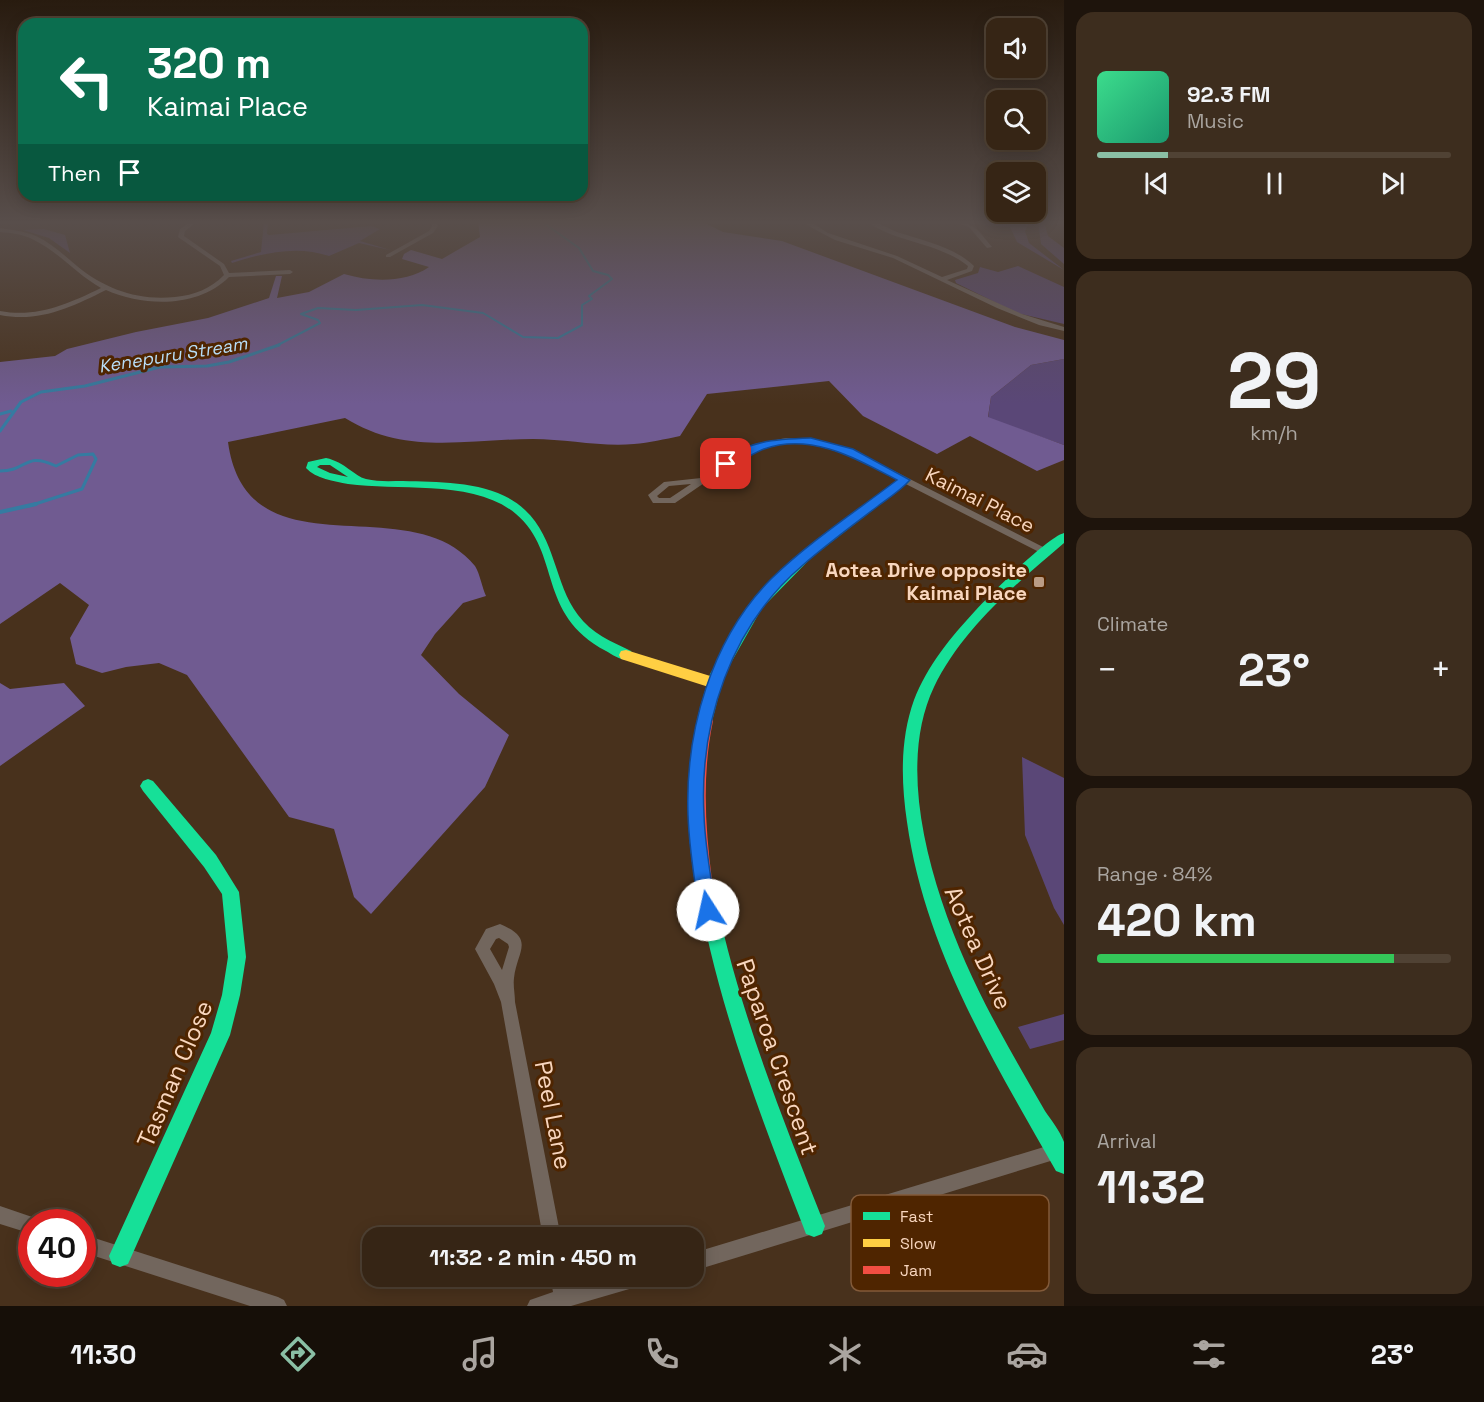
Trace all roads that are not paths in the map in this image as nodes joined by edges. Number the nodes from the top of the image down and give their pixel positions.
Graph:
1 (98, 282) edge
2 (220, 282) edge
3 (944, 282) edge
4 (106, 288) junction
5 (0, 313) edge
6 (1064, 329) edge
7 (702, 480) junction
8 (904, 480) junction
9 (361, 482) dead end
10 (1064, 537) edge
11 (1046, 552) junction
12 (714, 683) junction
13 (148, 786) dead end
14 (508, 1002) dead end
15 (1061, 1157) edge
16 (925, 1195) edge
17 (0, 1215) edge
18 (851, 1216) edge
19 (18, 1221) edge
20 (814, 1226) junction
21 (550, 1227) edge
22 (96, 1247) edge
23 (120, 1256) junction
24 (704, 1259) edge
25 (562, 1287) edge
26 (607, 1287) edge
27 (564, 1300) junction
28 (278, 1306) edge
29 (536, 1306) edge

1 - 4 street
2 - 4 street
3 - 6 street
4 - 5 street
7 - 7 street, Kaimai Place
7 - 8 street, Kaimai Place
8 - 11 street, Kaimai Place
8 - 12 street, Paparoa Crescent
9 - 12 street
10 - 11 street, Aotea Drive
11 - 15 street, Aotea Drive
12 - 20 street, Paparoa Crescent
13 - 23 street, Tasman Close
14 - 21 street, Peel Lane
15 - 16 street
17 - 19 street
18 - 20 street
20 - 24 street
22 - 23 street
23 - 28 street
25 - 27 street
26 - 27 street
27 - 29 street

